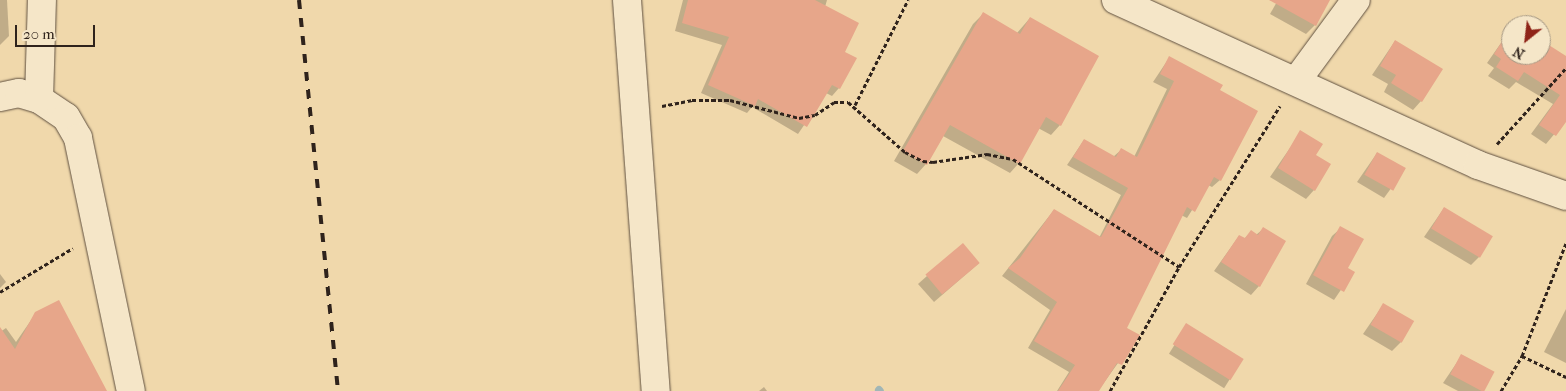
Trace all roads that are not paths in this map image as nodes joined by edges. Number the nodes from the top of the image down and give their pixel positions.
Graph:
1 (42, 0) edge
2 (627, 0) edge
3 (1116, 0) edge
4 (1356, 0) edge
5 (1297, 80) junction
6 (0, 97) edge
7 (39, 99) junction
8 (1566, 196) edge
9 (131, 391) edge
10 (656, 391) edge

1 - 7 street
2 - 10 street
3 - 5 street
4 - 5 street
5 - 8 street
6 - 7 street
7 - 9 street

